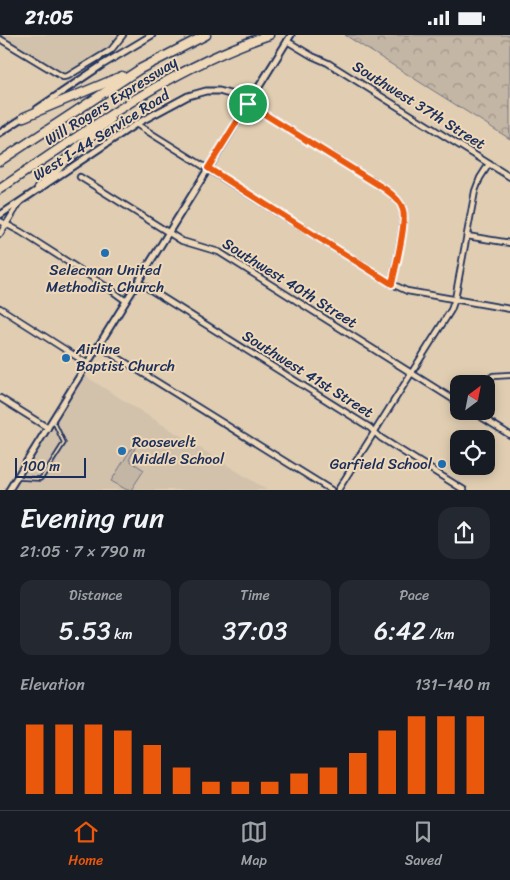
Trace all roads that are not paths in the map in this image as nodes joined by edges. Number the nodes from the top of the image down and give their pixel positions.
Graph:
1 (123, 35) edge
2 (152, 35) edge
3 (206, 35) edge
4 (270, 35) edge
5 (291, 35) edge
6 (0, 39) edge
7 (287, 41) junction
8 (140, 69) junction
9 (132, 100) junction
10 (248, 104) junction
11 (24, 117) junction
12 (136, 124) junction
13 (2, 130) edge
14 (0, 161) edge
15 (489, 164) junction
16 (208, 168) junction
17 (80, 177) dead end
18 (510, 177) edge
19 (39, 188) junction
20 (0, 189) edge
21 (21, 200) junction
22 (0, 215) edge
23 (0, 221) edge
24 (7, 224) junction
25 (168, 232) junction
26 (0, 234) edge
27 (467, 236) junction
28 (510, 243) edge
29 (138, 282) junction
30 (392, 284) junction
31 (455, 299) junction
32 (126, 301) junction
33 (0, 308) edge
34 (510, 309) edge
35 (99, 346) junction
36 (88, 364) junction
37 (412, 373) junction
38 (510, 375) edge
39 (495, 376) edge
40 (450, 397) edge
41 (0, 398) edge
42 (53, 420) junction
43 (486, 420) edge
44 (48, 428) junction
45 (375, 432) junction
46 (510, 435) edge
47 (17, 478) junction
48 (9, 490) edge
49 (331, 490) edge
50 (338, 490) edge
51 (464, 490) edge

1 - 6 street
2 - 11 street
3 - 8 highway, Will Rogers Expressway
4 - 9 highway, Will Rogers Expressway
5 - 7 street
7 - 10 street
7 - 15 street, Southwest 37th Street
8 - 11 highway
8 - 14 highway, Will Rogers Expressway
9 - 19 highway
9 - 20 highway, Will Rogers Expressway
10 - 12 street, West I-44 Service Road
10 - 16 street
10 - 30 street
11 - 13 street
12 - 16 street
12 - 19 street, West I-44 Service Road
15 - 18 street, Southwest 37th Street
15 - 27 street
16 - 25 street
16 - 30 street
17 - 25 street, Southwest 40th Street
19 - 21 street, West I-44 Service Road
21 - 22 street, West I-44 Service Road
21 - 24 street
23 - 24 street
24 - 26 street
24 - 32 street
25 - 29 street
25 - 37 street, Southwest 40th Street
27 - 28 street
27 - 31 street
29 - 32 street
29 - 45 street, Southwest 41st Street
30 - 31 street
31 - 34 street
31 - 37 street
32 - 35 street
33 - 36 street
35 - 36 street
35 - 49 street
36 - 42 street
37 - 40 street, Southwest 40th Street
37 - 45 street
38 - 39 street
41 - 44 street
42 - 44 street
42 - 47 lane
43 - 46 street
44 - 47 street
45 - 50 street
45 - 51 street, Southwest 41st Street
47 - 48 street

